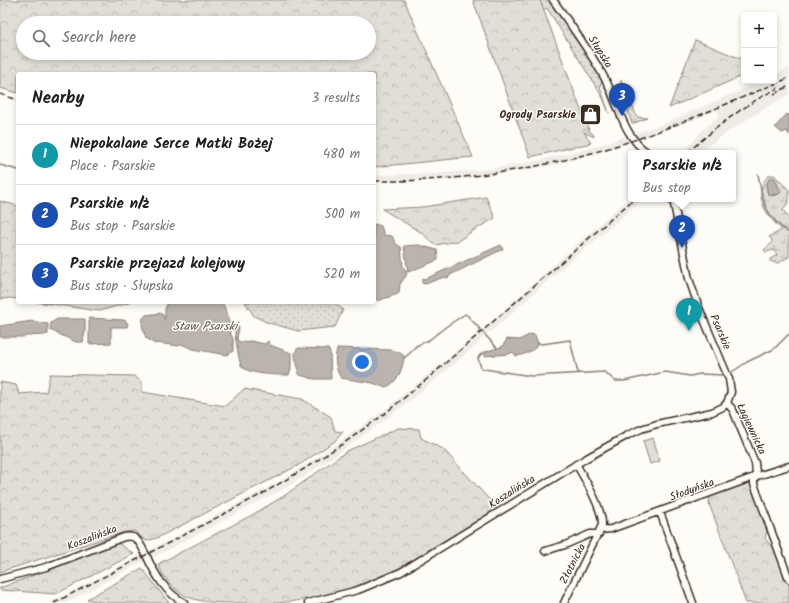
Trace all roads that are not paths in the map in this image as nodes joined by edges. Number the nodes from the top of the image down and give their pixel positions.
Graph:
1 (553, 0) edge
2 (561, 0) edge
3 (558, 7) junction
4 (644, 150) edge
5 (674, 202) edge
6 (728, 403) junction
7 (756, 463) junction
8 (576, 464) junction
9 (789, 466) edge
10 (771, 472) junction
11 (754, 477) junction
12 (660, 512) junction
13 (600, 532) junction
14 (545, 551) dead end
15 (0, 579) edge
16 (789, 579) edge
17 (185, 603) edge
18 (308, 603) edge
19 (564, 603) edge
20 (693, 603) edge

1 - 3 street, Słupska
2 - 3 street
3 - 4 street, Słupska
5 - 6 street, Psarskie
6 - 7 street, Łagiewnicka
6 - 8 street, Koszalińska
7 - 10 street, Łagiewnicka
7 - 11 street, Łagiewnicka
8 - 13 street
8 - 18 street, Koszalińska
9 - 10 street, Słodyńska
10 - 11 street, Słodyńska
11 - 12 street, Słodyńska
11 - 16 street, Łagiewnicka
12 - 13 street, Słodyńska
12 - 20 street
13 - 14 street, Złotnicka
13 - 19 street, Złotnicka
15 - 17 street, Koszalińska

